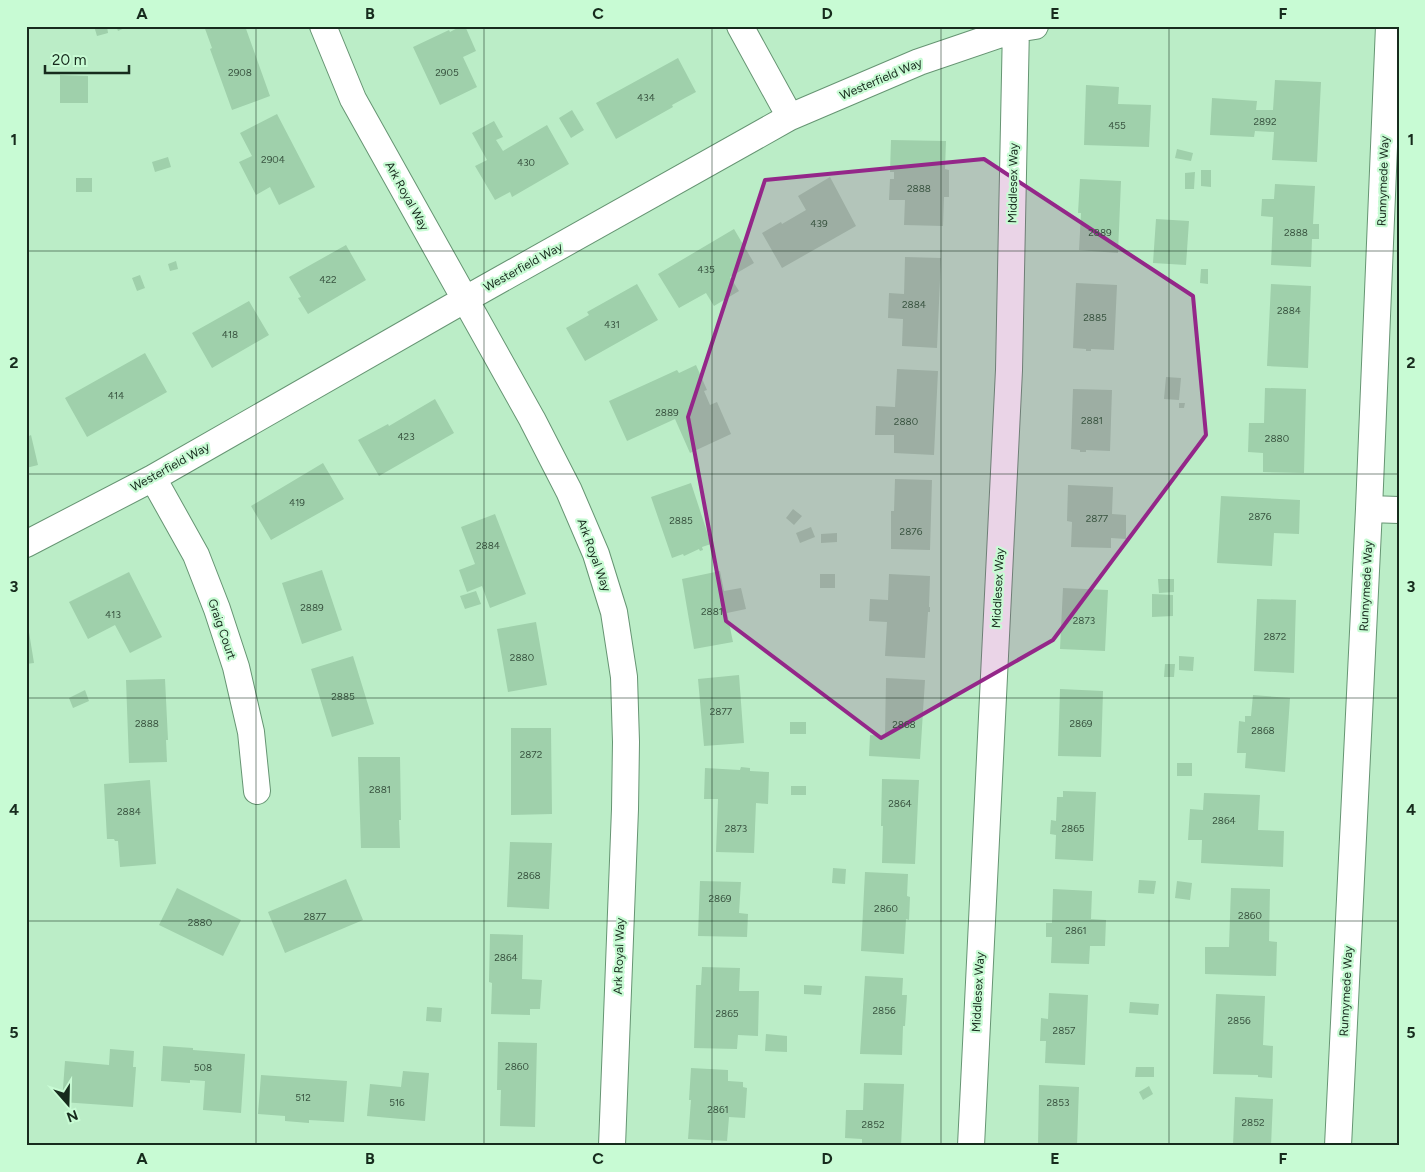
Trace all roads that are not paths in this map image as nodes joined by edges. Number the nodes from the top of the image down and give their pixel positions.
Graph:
1 (323, 26) edge
2 (740, 26) edge
3 (1389, 26) edge
4 (1022, 27) edge
5 (790, 117) junction
6 (464, 300) junction
7 (153, 478) junction
8 (1369, 508) junction
9 (1399, 510) edge
10 (26, 544) edge
11 (257, 791) dead end
12 (612, 1146) edge
13 (971, 1146) edge
14 (1338, 1146) edge

1 - 6 street, Ark Royal Way
2 - 5 street
3 - 8 street, Runnymede Way
4 - 5 street, Westerfield Way
4 - 13 street, Middlesex Way
5 - 6 street, Westerfield Way
6 - 7 street, Westerfield Way
6 - 12 street, Ark Royal Way
7 - 10 street, Westerfield Way
7 - 11 street, Graig Court
8 - 9 street
8 - 14 street, Runnymede Way

